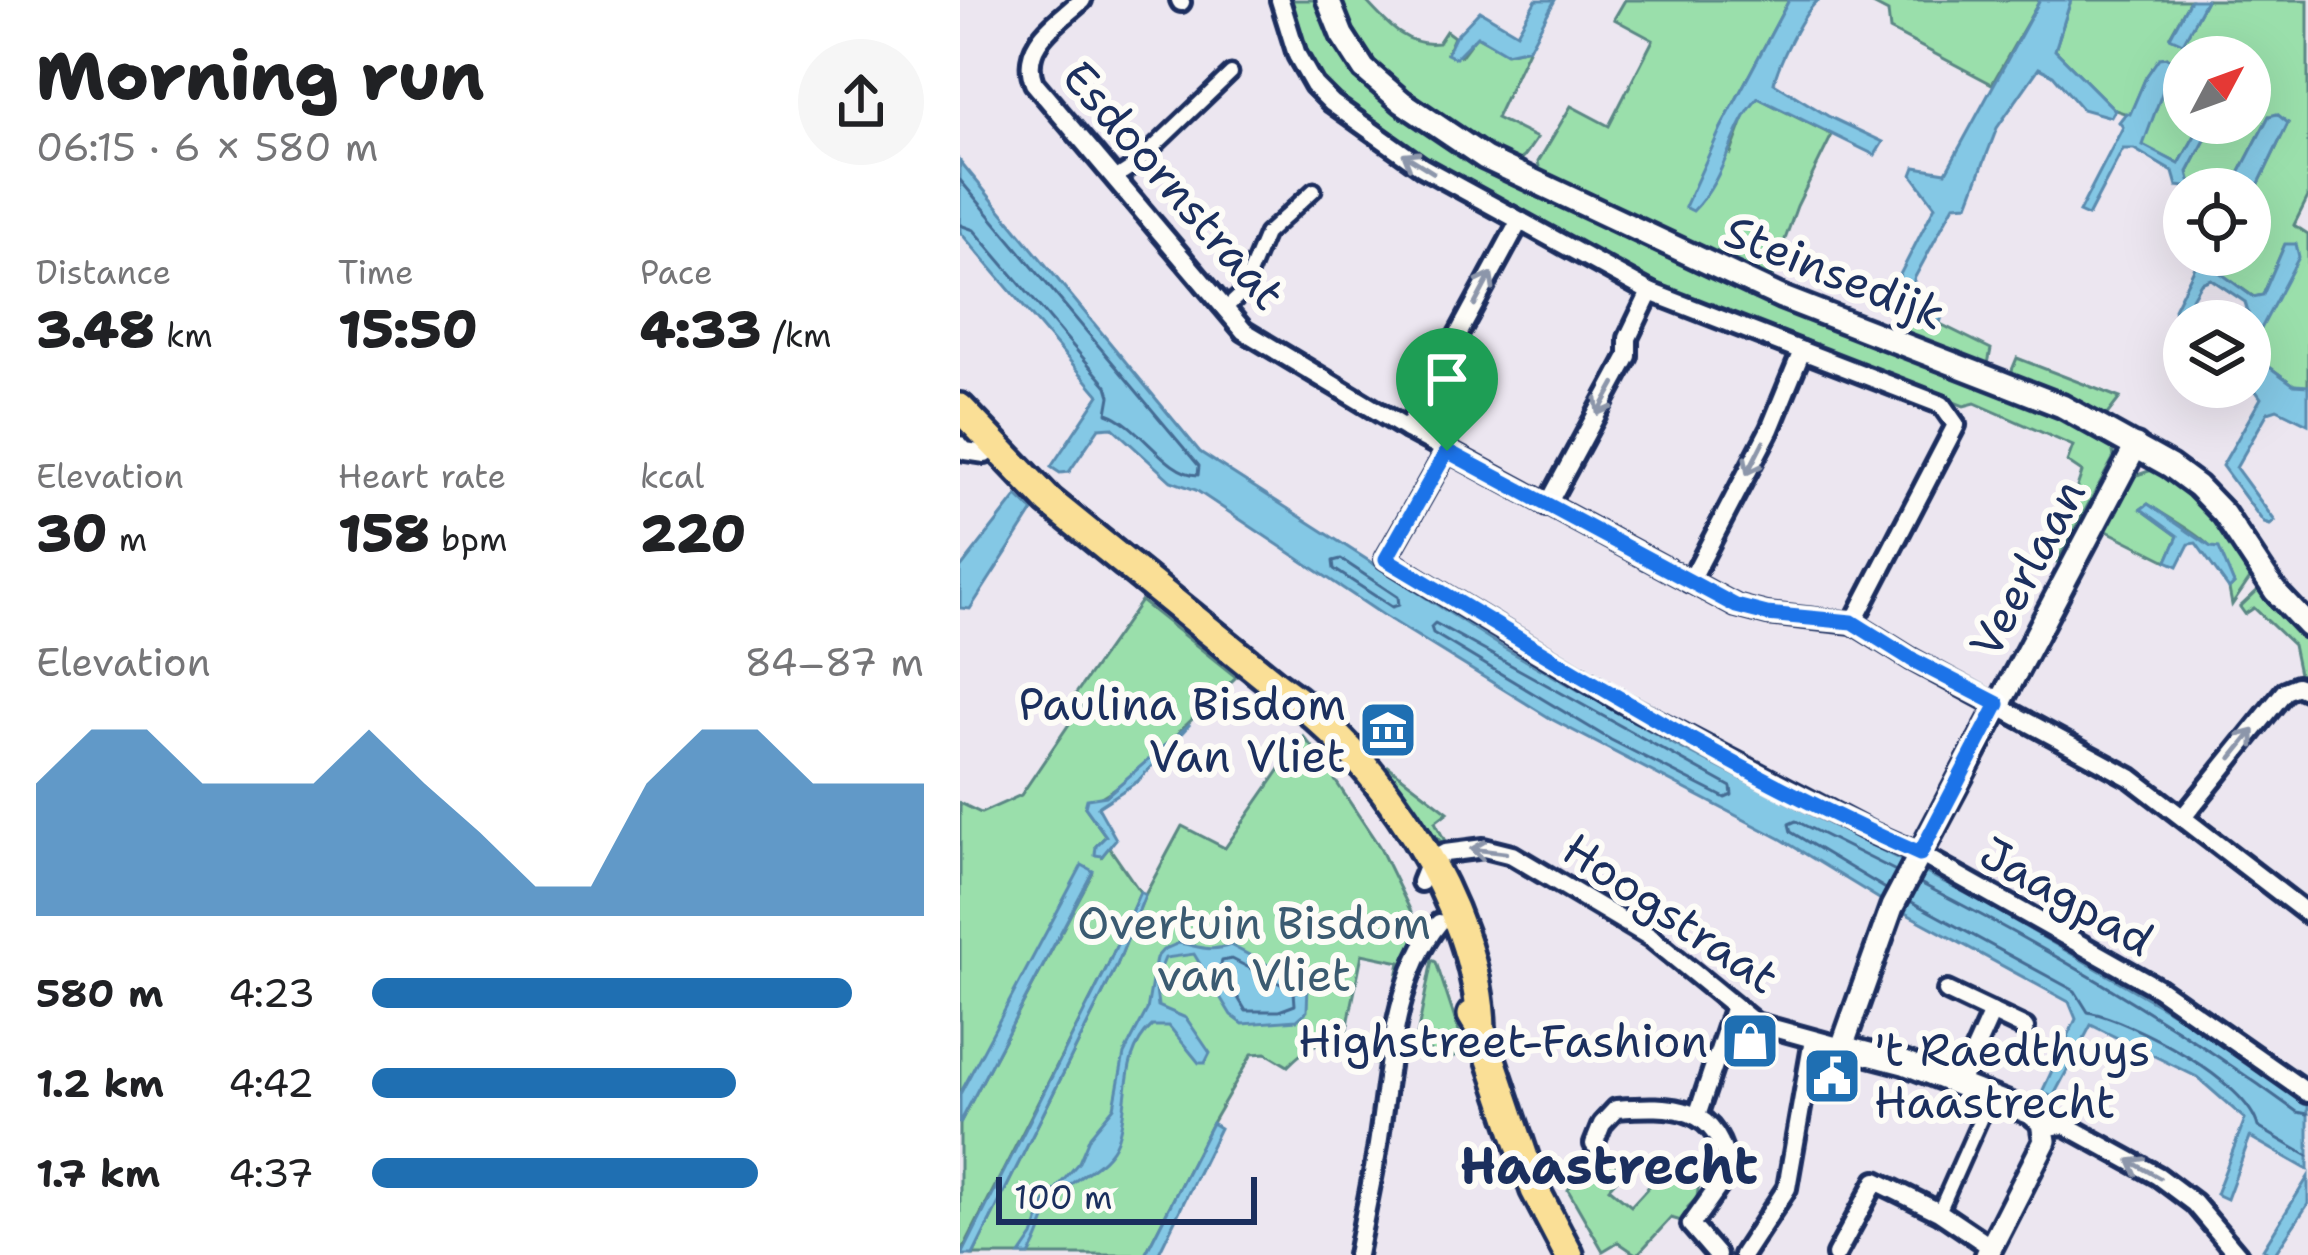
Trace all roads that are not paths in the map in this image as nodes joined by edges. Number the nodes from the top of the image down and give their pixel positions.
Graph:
1 (1082, 0) edge
2 (1280, 0) edge
3 (1328, 0) edge
4 (1231, 73) dead end
5 (1115, 178) junction
6 (1314, 190) dead end
7 (1519, 222) junction
8 (1650, 292) junction
9 (1224, 310) junction
10 (1802, 351) junction
11 (960, 408) edge
12 (1407, 429) junction
13 (960, 445) edge
14 (993, 446) junction
15 (2136, 446) junction
16 (1447, 451) junction
17 (1547, 506) junction
18 (1690, 582) junction
19 (1852, 622) junction
20 (2308, 626) edge
21 (2308, 691) edge
22 (1998, 704) junction
23 (2184, 815) junction
24 (1917, 859) junction
25 (1425, 872) junction
26 (2308, 914) edge
27 (1438, 922) junction
28 (1946, 991) dead end
29 (1733, 1009) junction
30 (1992, 1012) junction
31 (2025, 1028) dead end
32 (1481, 1030) junction
33 (1814, 1040) junction
34 (1842, 1047) junction
35 (1960, 1083) junction
36 (2308, 1093) edge
37 (1990, 1095) junction
38 (1696, 1116) junction
39 (2044, 1127) junction
40 (1594, 1144) dead end
41 (1939, 1212) junction
42 (1989, 1251) edge
43 (1358, 1255) edge
44 (1569, 1255) edge
45 (1717, 1255) edge
46 (1743, 1255) edge
47 (1836, 1255) edge
48 (2238, 1255) edge

1 - 5 street, Esdoornstraat
7 -> 2 street
3 - 15 street, Steinsedijk
4 - 5 street
5 - 9 street, Esdoornstraat
6 - 9 street
7 - 8 street
12 -> 7 street
8 - 10 street
8 -> 17 street
9 - 12 street, Esdoornstraat
10 -> 18 street
10 - 19 street
11 - 14 main road
12 - 16 street, Esdoornstraat
13 - 14 street
14 - 25 main road
15 - 20 street, Steinsedijk
15 - 22 street, Veerlaan
16 - 17 street, Esdoornstraat
16 - 24 street, Jaagpad
17 - 18 street, Esdoornstraat
18 - 19 street, Esdoornstraat
19 - 22 street
23 -> 21 street
22 - 23 street
22 - 24 street, Veerlaan
23 - 26 street
24 - 34 street, Veerlaan
24 - 36 street, Jaagpad
25 - 27 main road
29 -> 25 street, Hoogstraat
25 - 32 main road
27 - 32 main road
27 - 43 street
28 - 30 street
29 - 33 street, Hoogstraat
29 - 38 street
30 - 31 street
30 - 35 street
32 - 44 main road
33 - 34 street, Hoogstraat
33 - 46 street
34 - 35 street, Hoogstraat
35 - 37 street, Hoogstraat
37 - 39 street, Hoogstraat
37 - 41 street
38 - 40 street
38 - 45 street
39 - 42 street
48 -> 39 street, Hoogstraat
41 - 42 street
41 - 47 street

